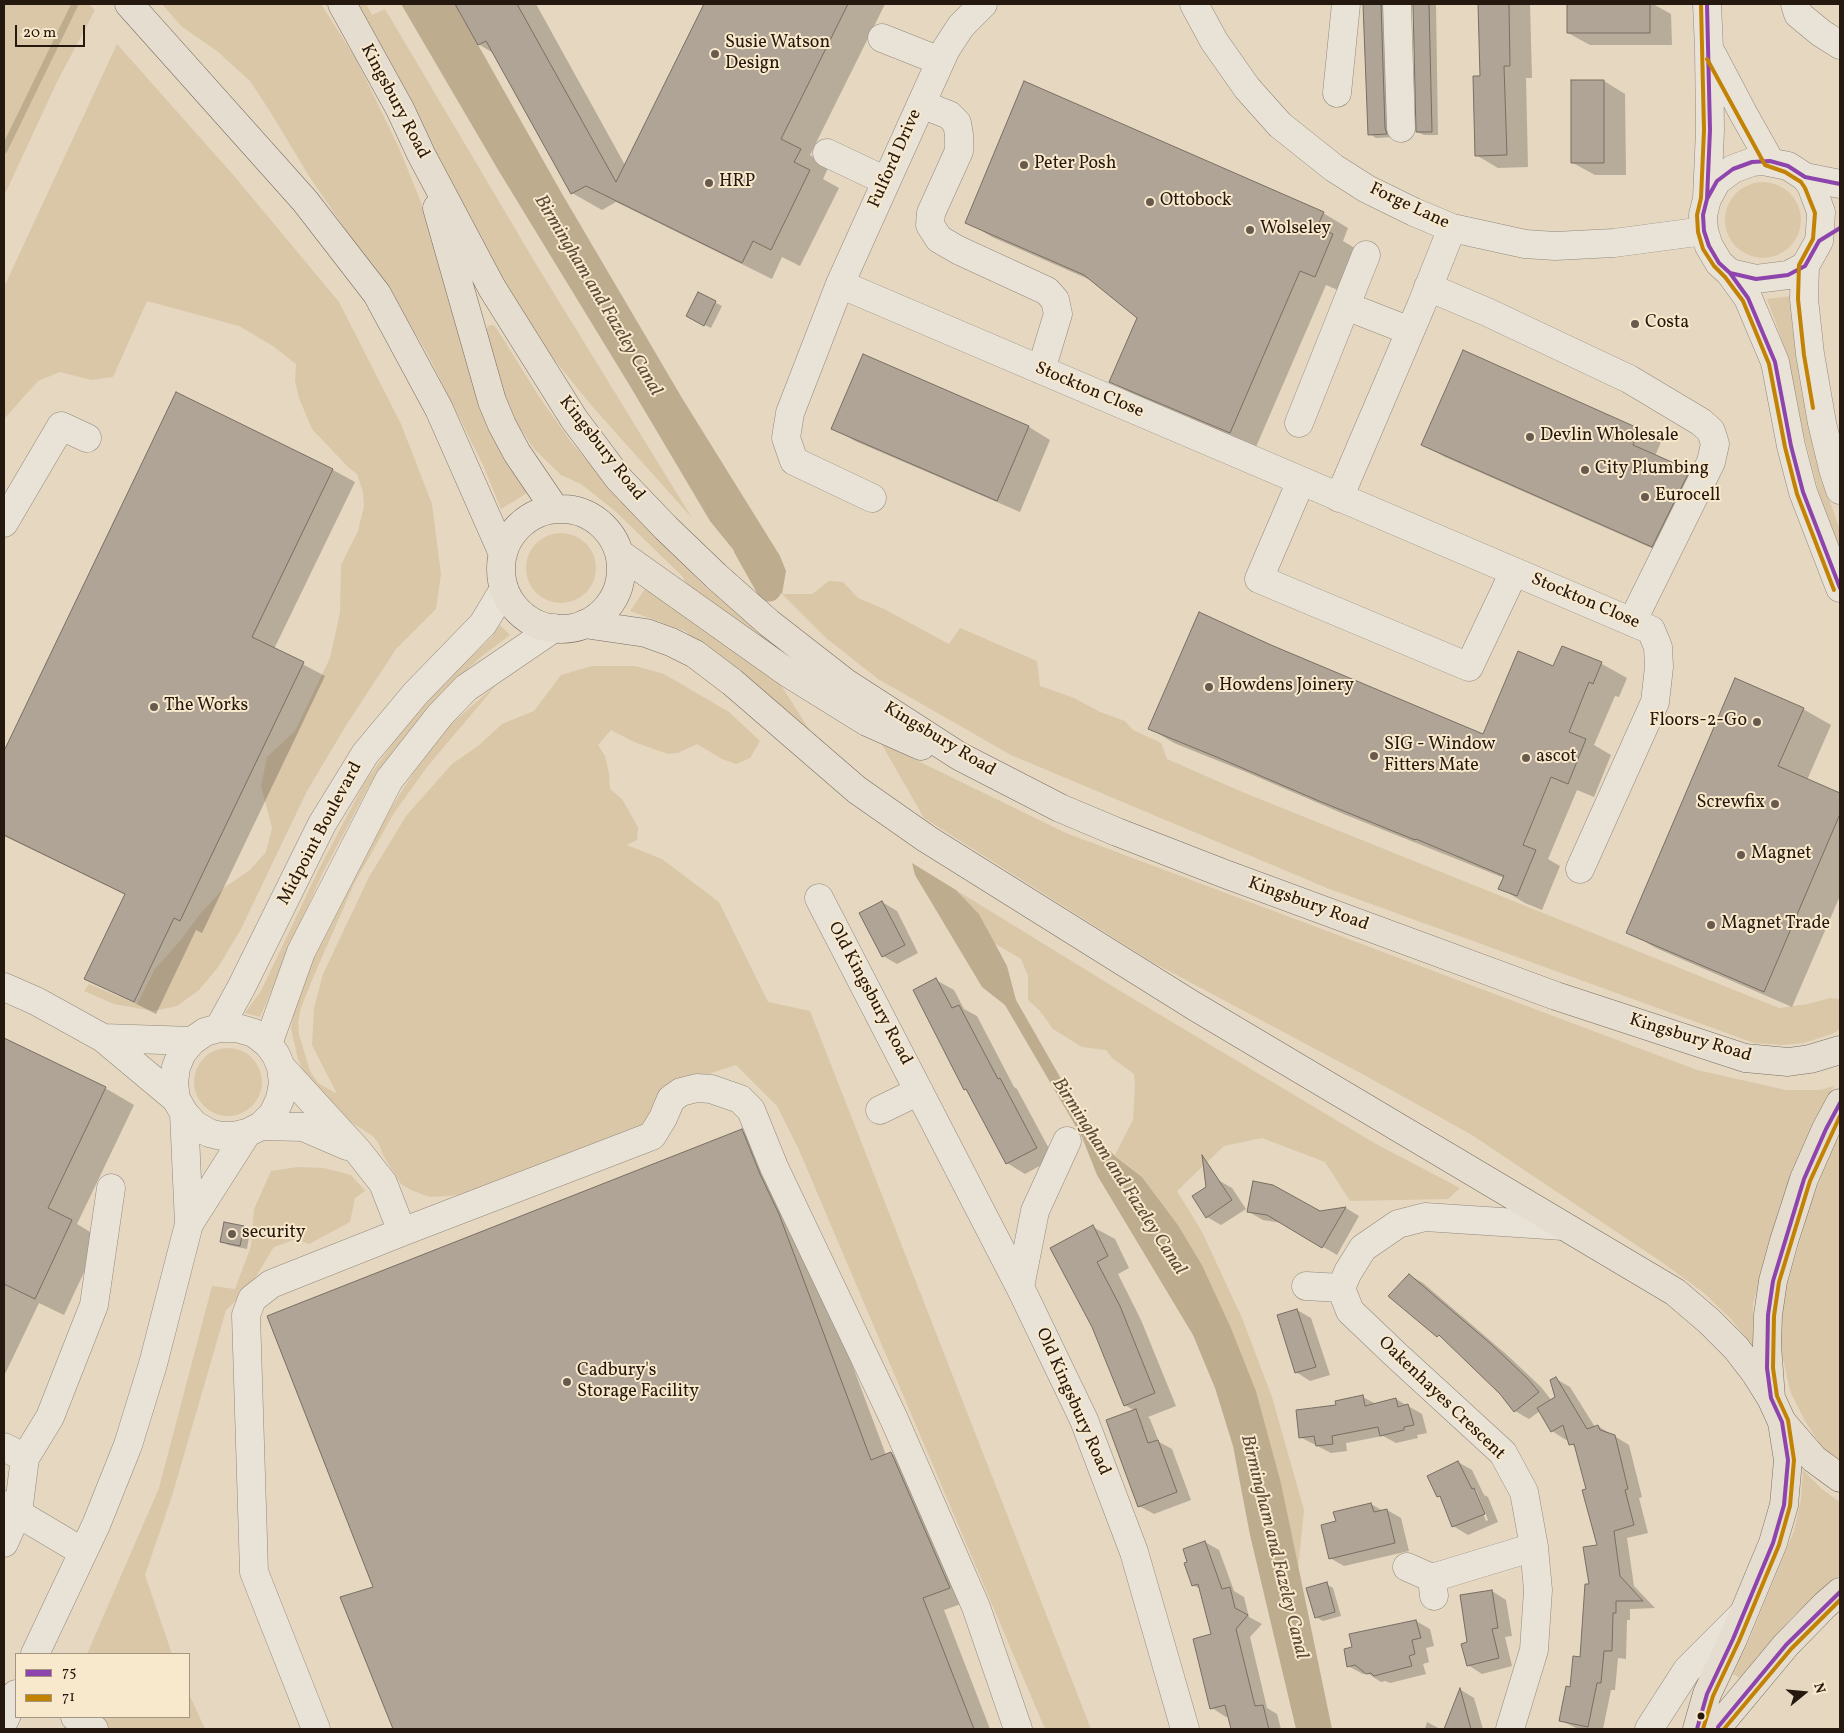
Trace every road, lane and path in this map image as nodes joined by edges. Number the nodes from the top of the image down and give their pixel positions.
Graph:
1 (129, 4) edge
2 (342, 4) edge
3 (983, 4) edge
4 (1194, 4) edge
5 (1346, 4) edge
6 (1397, 4) edge
7 (1707, 4) edge
8 (1794, 4) edge
9 (882, 38) dead end
10 (1840, 44) edge
11 (1709, 48) junction
12 (940, 62) junction
13 (1337, 93) dead end
14 (921, 104) junction
15 (1401, 128) dead end
16 (827, 153) dead end
17 (421, 154) junction
18 (1770, 161) junction
19 (1805, 177) junction
20 (886, 181) junction
21 (1840, 184) edge
22 (1707, 199) junction
23 (1452, 228) junction
24 (1704, 231) junction
25 (1830, 235) edge
26 (1366, 256) dead end
27 (1804, 266) junction
28 (1730, 273) junction
29 (840, 284) junction
30 (1428, 287) junction
31 (1346, 306) junction
32 (1410, 331) junction
33 (1041, 370) junction
34 (1299, 423) dead end
35 (87, 438) dead end
36 (1301, 481) junction
37 (1840, 490) edge
38 (872, 498) dead end
39 (1338, 498) junction
40 (555, 509) junction
41 (4, 523) edge
42 (619, 553) junction
43 (503, 554) junction
44 (1514, 572) junction
45 (1840, 588) edge
46 (504, 589) junction
47 (1632, 622) junction
48 (584, 624) junction
49 (554, 628) junction
50 (958, 756) junction
51 (1580, 869) dead end
52 (819, 898) dead end
53 (4, 987) edge
54 (219, 1028) junction
55 (102, 1038) junction
56 (192, 1041) junction
57 (1840, 1050) edge
58 (275, 1055) junction
59 (919, 1091) junction
60 (1840, 1103) edge
61 (180, 1106) junction
62 (880, 1110) dead end
63 (254, 1130) junction
64 (1067, 1142) dead end
65 (357, 1150) junction
66 (111, 1188) dead end
67 (189, 1224) junction
68 (1563, 1226) junction
69 (402, 1232) junction
70 (1306, 1286) dead end
71 (1020, 1287) junction
72 (1340, 1288) junction
73 (1776, 1410) junction
74 (14, 1452) edge
75 (1840, 1478) edge
76 (11, 1509) edge
77 (4, 1543) edge
78 (1534, 1547) junction
79 (83, 1552) junction
80 (1407, 1566) dead end
81 (1840, 1592) edge
82 (1743, 1614) junction
83 (35, 1653) edge
84 (15, 1696) edge
85 (77, 1718) edge
86 (4, 1720) edge
87 (94, 1729) edge
88 (316, 1729) edge
89 (1018, 1729) edge
90 (1186, 1729) edge
91 (1510, 1729) edge
92 (1649, 1729) edge
93 (1697, 1729) edge
94 (1716, 1729) edge

1 - 43 main road
2 - 17 main road, Kingsbury Road
3 - 12 street, Fulford Drive
4 - 23 street, Forge Lane
5 - 13 street
6 - 15 street
7 - 11 street
8 - 10 street
9 - 12 street
11 - 18 street
11 - 22 street
12 - 14 street, Fulford Drive
14 - 20 street, Fulford Drive
14 - 33 street
16 - 20 street
17 - 40 main road
17 - 50 main road, Kingsbury Road
18 - 19 street
18 - 22 street
19 - 21 street
19 - 25 street
20 - 29 street, Fulford Drive
22 - 24 street
23 - 24 street, Forge Lane
23 - 30 street
24 - 28 street
25 - 27 street
26 - 31 street
27 - 28 street
27 - 37 street
28 - 45 street
29 - 33 street, Stockton Close
29 - 38 street, Fulford Drive
30 - 32 street
30 - 47 street
31 - 32 street
31 - 34 street
32 - 39 street
33 - 36 street, Stockton Close
35 - 41 street
36 - 39 street, Stockton Close
36 - 44 street
39 - 44 street, Stockton Close
40 - 42 main road
40 - 43 main road
42 - 48 main road
42 - 50 main road
43 - 46 main road
44 - 47 street, Stockton Close
46 - 49 main road
46 - 54 street, Midpoint Boulevard
47 - 51 street, Stockton Close
48 - 49 main road
48 - 68 main road
49 - 58 street, Midpoint Boulevard
50 - 57 main road, Kingsbury Road
52 - 59 street, Old Kingsbury Road
53 - 55 street
54 - 56 street
54 - 58 street
55 - 56 street
55 - 61 street
56 - 61 street
58 - 63 street
58 - 65 street
59 - 62 street
59 - 71 street, Old Kingsbury Road
60 - 73 main road
61 - 63 street
61 - 67 street
63 - 65 street
63 - 67 street
64 - 71 street
65 - 69 street
66 - 74 street
67 - 79 street
68 - 72 street
68 - 73 main road
69 - 88 street
69 - 89 street
70 - 72 street
71 - 90 street, Old Kingsbury Road
72 - 78 street, Oakenhayes Crescent
73 - 75 main road
73 - 82 main road
74 - 76 street
76 - 77 street
76 - 79 street
78 - 80 street
78 - 91 street, Oakenhayes Crescent
79 - 83 street
81 - 94 main road
82 - 92 street
82 - 93 main road
84 - 86 street
85 - 87 street

